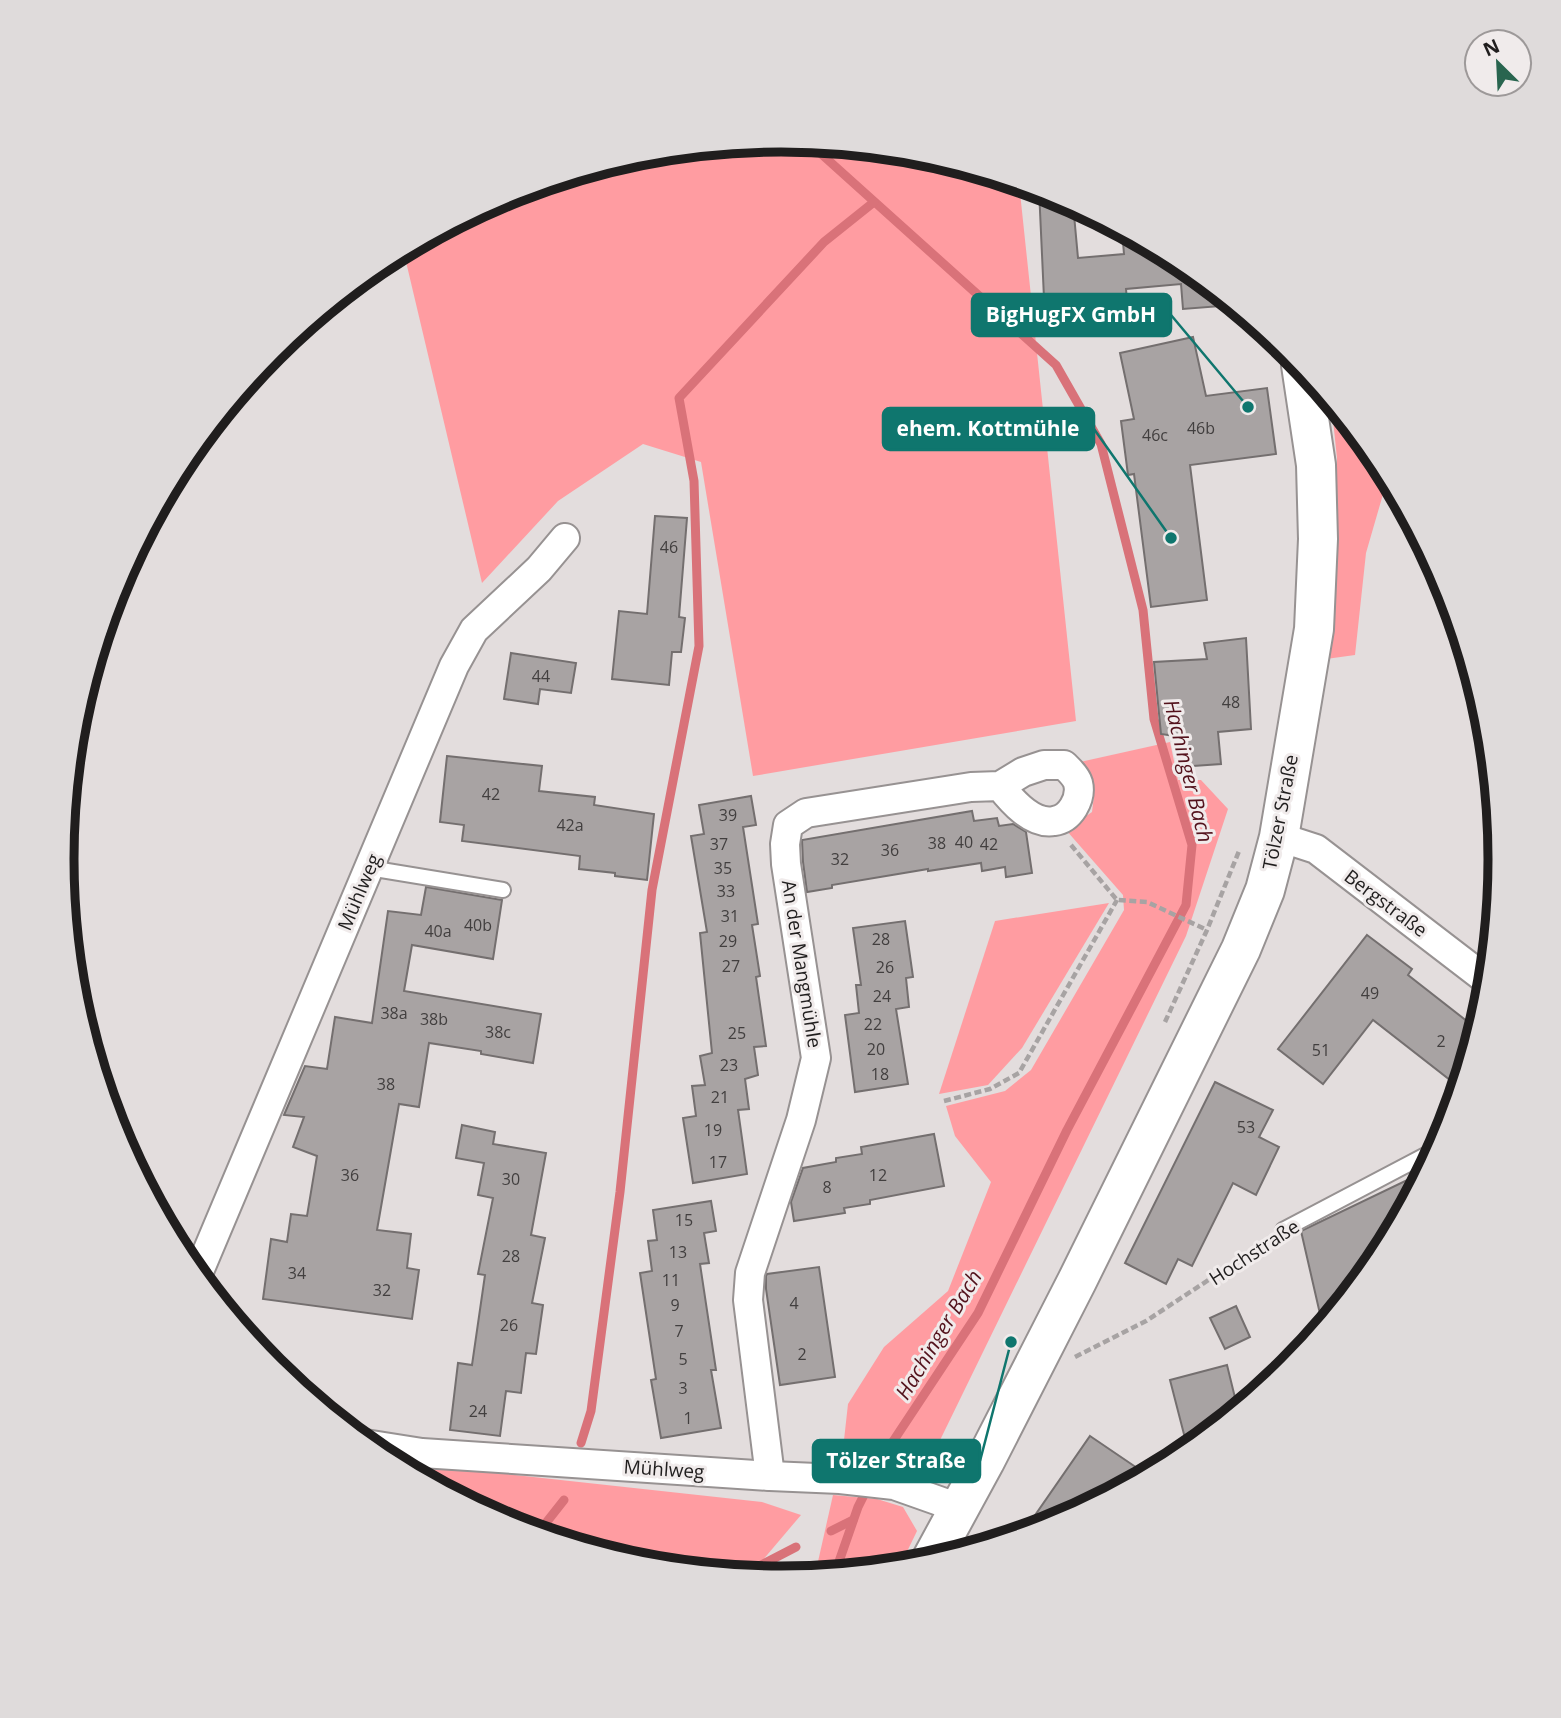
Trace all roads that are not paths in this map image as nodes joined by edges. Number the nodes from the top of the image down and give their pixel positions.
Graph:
1 (1304, 384) edge
2 (565, 538) dead end
3 (999, 786) junction
4 (1279, 837) junction
5 (369, 868) junction
6 (503, 890) dead end
7 (1478, 973) edge
8 (1422, 1157) edge
9 (1283, 1230) road end
10 (202, 1264) edge
11 (389, 1448) edge
12 (770, 1476) junction
13 (951, 1538) edge

1 - 4 main road, Tölzer Straße
2 - 5 street, Mühlweg
3 - 3 street, An der Mangmühle
3 - 12 street, An der Mangmühle
4 - 7 street, Bergstraße
4 - 13 main road, Tölzer Straße
5 - 6 lane
5 - 10 street, Mühlweg
8 - 9 lane, Hochstraße
11 - 12 street, Mühlweg
12 - 13 street, Mühlweg

